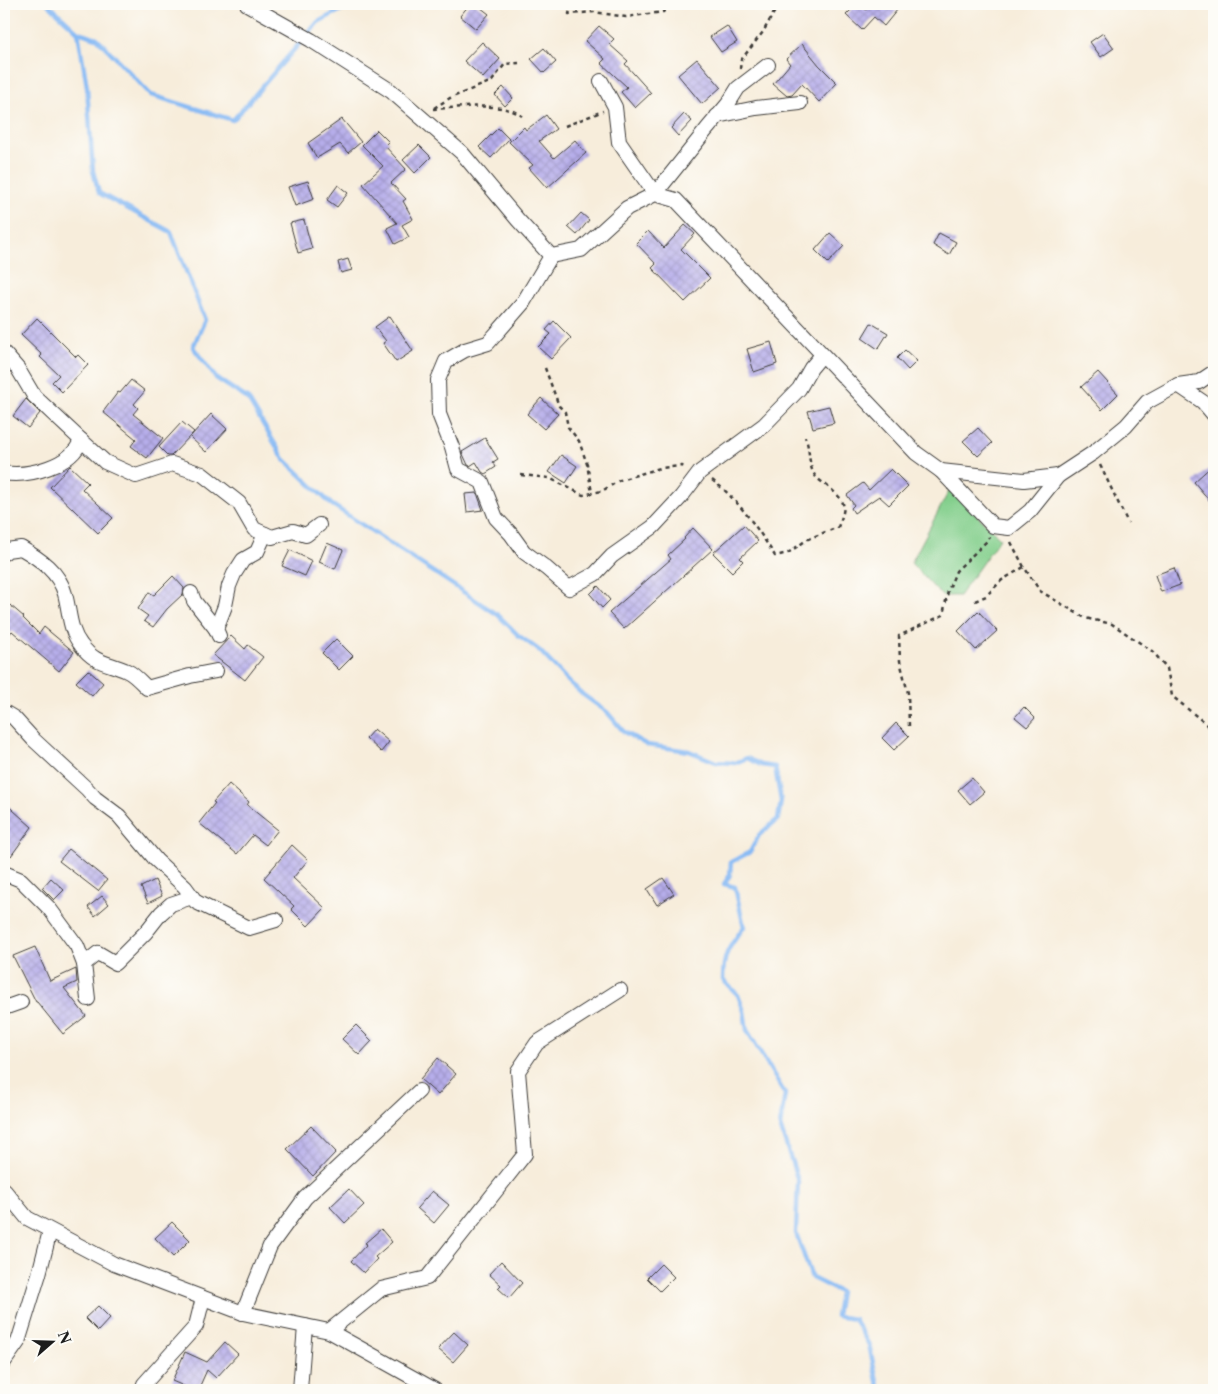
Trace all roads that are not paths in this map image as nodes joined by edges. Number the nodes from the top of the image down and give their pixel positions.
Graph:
1 (247, 4) edge
2 (768, 65) dead end
3 (601, 81) dead end
4 (800, 103) dead end
5 (718, 116) junction
6 (655, 194) junction
7 (551, 256) junction
8 (4, 353) edge
9 (822, 355) junction
10 (1214, 372) edge
11 (1178, 385) junction
12 (1214, 415) edge
13 (80, 440) junction
14 (941, 471) junction
15 (4, 473) edge
16 (1058, 476) junction
17 (319, 525) dead end
18 (265, 534) junction
19 (4, 553) edge
20 (191, 593) dead end
21 (216, 671) dead end
22 (4, 712) edge
23 (4, 872) edge
24 (192, 897) junction
25 (276, 920) dead end
26 (84, 964) junction
27 (620, 990) dead end
28 (88, 999) dead end
29 (21, 1002) dead end
30 (4, 1008) edge
31 (419, 1091) dead end
32 (4, 1190) edge
33 (50, 1231) junction
34 (203, 1298) junction
35 (243, 1312) junction
36 (305, 1326) junction
37 (329, 1331) junction
38 (4, 1362) edge
39 (141, 1388) edge
40 (300, 1390) edge
41 (435, 1390) edge

1 - 7 street
2 - 5 street
3 - 6 street
4 - 5 street
5 - 6 street
6 - 7 street
6 - 9 street
7 - 9 street
8 - 13 street
9 - 14 street
10 - 11 street
11 - 12 street
11 - 16 street
13 - 15 street
13 - 18 street
14 - 16 street
14 - 16 street
17 - 18 street
18 - 20 street
19 - 21 street
22 - 24 street
23 - 26 street
24 - 25 street
24 - 26 street
26 - 28 street
27 - 37 street
29 - 30 street
31 - 35 street
32 - 33 street
33 - 34 street
33 - 38 street
34 - 35 street
34 - 39 street
35 - 36 street
36 - 37 street
36 - 40 street
37 - 41 street

